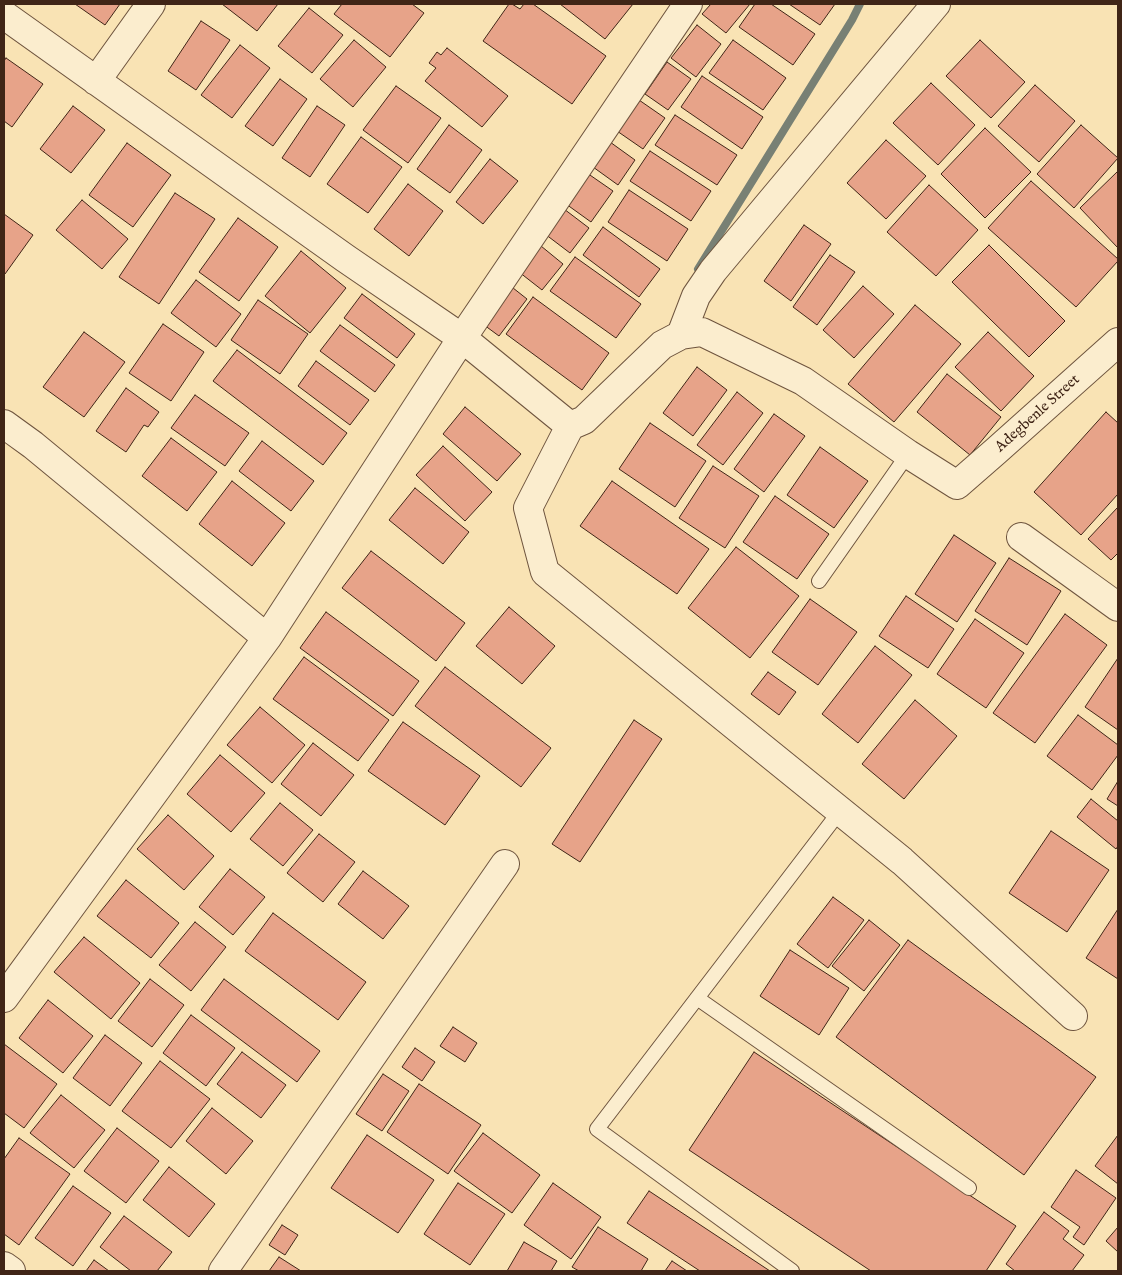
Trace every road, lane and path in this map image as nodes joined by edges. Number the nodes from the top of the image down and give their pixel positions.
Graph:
1 (151, 4) edge
2 (688, 4) edge
3 (921, 9) edge
4 (4, 15) edge
5 (96, 81) junction
6 (681, 335) junction
7 (462, 338) junction
8 (1118, 342) edge
9 (4, 424) edge
10 (570, 426) junction
11 (908, 454) junction
12 (1021, 537) dead end
13 (819, 581) dead end
14 (1118, 607) edge
15 (267, 638) junction
16 (840, 811) junction
17 (505, 864) dead end
18 (4, 998) edge
19 (698, 998) junction
20 (1072, 1016) dead end
21 (968, 1188) dead end
22 (4, 1266) edge
23 (11, 1271) edge
24 (222, 1271) edge
25 (792, 1271) edge

1 - 5 street
2 - 7 street
3 - 6 street
4 - 5 street
5 - 7 street
6 - 10 street
6 - 11 street
7 - 10 street
7 - 15 street
8 - 11 street, Adegbenle Street
9 - 15 street
10 - 16 street
11 - 13 lane
12 - 14 street
15 - 18 street
16 - 19 lane
16 - 20 street
17 - 24 street
19 - 21 lane
19 - 25 lane
22 - 23 street

